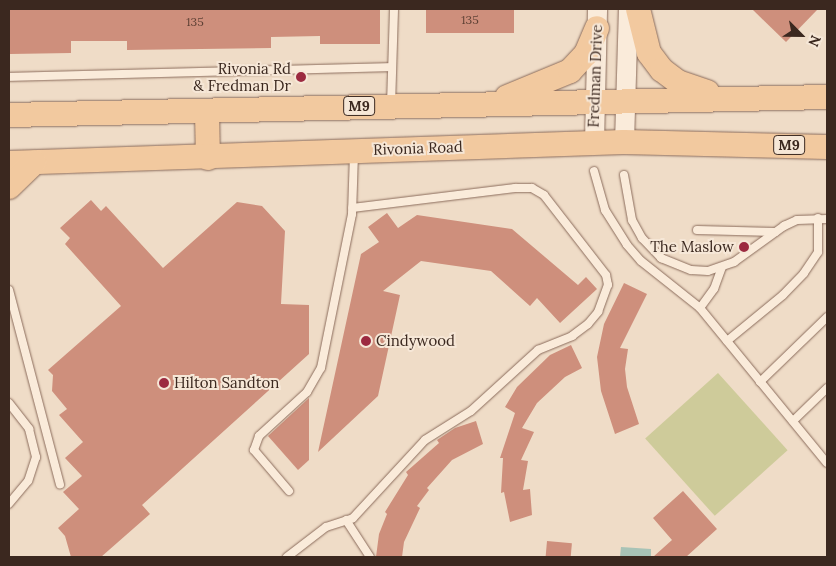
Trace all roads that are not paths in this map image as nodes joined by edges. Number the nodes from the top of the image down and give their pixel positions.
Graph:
1 (628, 9) edge
2 (638, 9) edge
3 (394, 10) edge
4 (597, 18) edge
5 (391, 67) junction
6 (9, 77) edge
7 (827, 96) edge
8 (743, 97) junction
9 (626, 100) junction
10 (595, 102) junction
11 (390, 104) junction
12 (489, 104) junction
13 (207, 112) junction
14 (9, 115) edge
15 (624, 142) junction
16 (594, 143) junction
17 (827, 147) edge
18 (354, 150) junction
19 (208, 158) junction
20 (9, 163) edge
21 (34, 163) junction
22 (594, 171) dead end
23 (624, 175) dead end
24 (9, 186) edge
25 (352, 208) junction
26 (818, 218) junction
27 (827, 218) edge
28 (697, 230) dead end
29 (775, 232) junction
30 (722, 267) junction
31 (9, 290) edge
32 (700, 308) junction
33 (827, 317) edge
34 (727, 341) junction
35 (760, 382) junction
36 (827, 388) edge
37 (9, 403) edge
38 (793, 420) junction
39 (827, 463) edge
40 (60, 484) dead end
41 (289, 491) dead end
42 (9, 504) edge
43 (346, 520) junction
44 (287, 557) edge
45 (370, 557) edge

1 - 9 street, Fredman Drive
2 - 8 main road
3 - 5 lane
4 - 10 street, Fredman Drive
4 - 12 main road
5 - 6 lane
5 - 11 lane
7 - 8 main road, M9
8 - 9 main road, M9
9 - 10 main road, M9
9 - 15 street, Fredman Drive
10 - 12 main road, M9
10 - 16 street, Fredman Drive
11 - 12 main road, M9
11 - 13 main road, M9
13 - 14 main road, M9
13 - 19 main road
15 - 16 main road, Rivonia Road / M9
15 - 17 main road, Rivonia Road / M9
16 - 18 main road, Rivonia Road / M9
18 - 19 main road, Rivonia Road / M9
18 - 25 lane
19 - 21 main road, Rivonia Road / M9
20 - 21 main road, Rivonia Road / M9
21 - 24 main road
22 - 32 lane
23 - 30 lane
25 - 41 lane
25 - 43 lane
26 - 27 lane
26 - 29 lane
26 - 34 lane
28 - 29 lane
29 - 30 lane
30 - 32 lane
31 - 40 lane
32 - 34 lane
33 - 35 lane
34 - 35 lane
35 - 38 lane
36 - 38 lane
37 - 42 lane
38 - 39 lane
43 - 44 lane
43 - 45 lane

